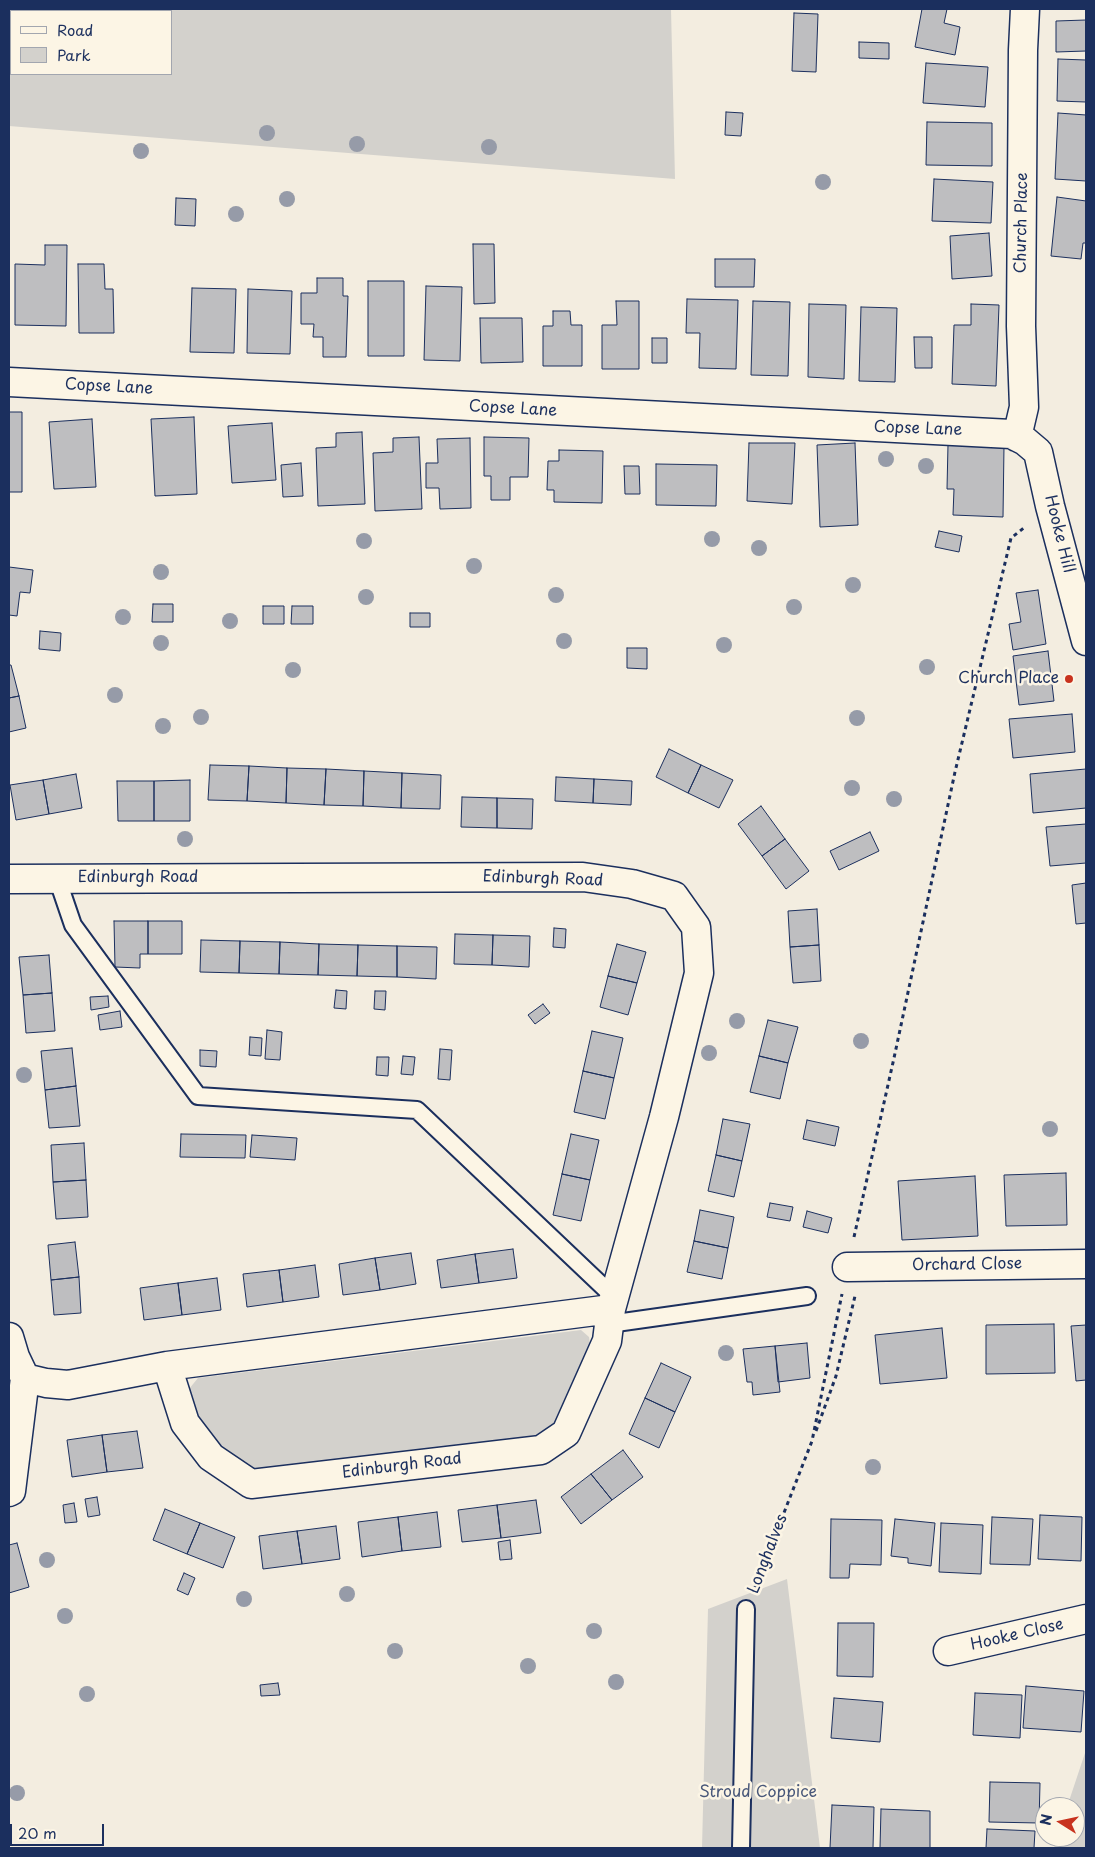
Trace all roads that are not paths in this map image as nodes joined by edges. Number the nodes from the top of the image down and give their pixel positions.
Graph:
1 (1025, 9) edge
2 (9, 382) edge
3 (1017, 437) junction
4 (1086, 641) edge
5 (57, 878) junction
6 (9, 879) edge
7 (1086, 1264) edge
8 (855, 1267) road end
9 (807, 1296) dead end
10 (612, 1311) junction
11 (9, 1337) edge
12 (167, 1366) junction
13 (25, 1378) junction
14 (9, 1492) edge
15 (746, 1609) road end
16 (1086, 1619) edge
17 (948, 1652) dead end
18 (741, 1848) edge

1 - 3 street, Church Place
2 - 3 street, Copse Lane
3 - 4 street, Hooke Hill
5 - 6 street, Edinburgh Road
5 - 10 lane
5 - 10 street, Edinburgh Road
7 - 8 street, Orchard Close
9 - 10 lane
10 - 12 street
10 - 12 street, Edinburgh Road
11 - 13 street
12 - 13 street
13 - 14 street
15 - 18 lane, Longhalves
16 - 17 street, Hooke Close

